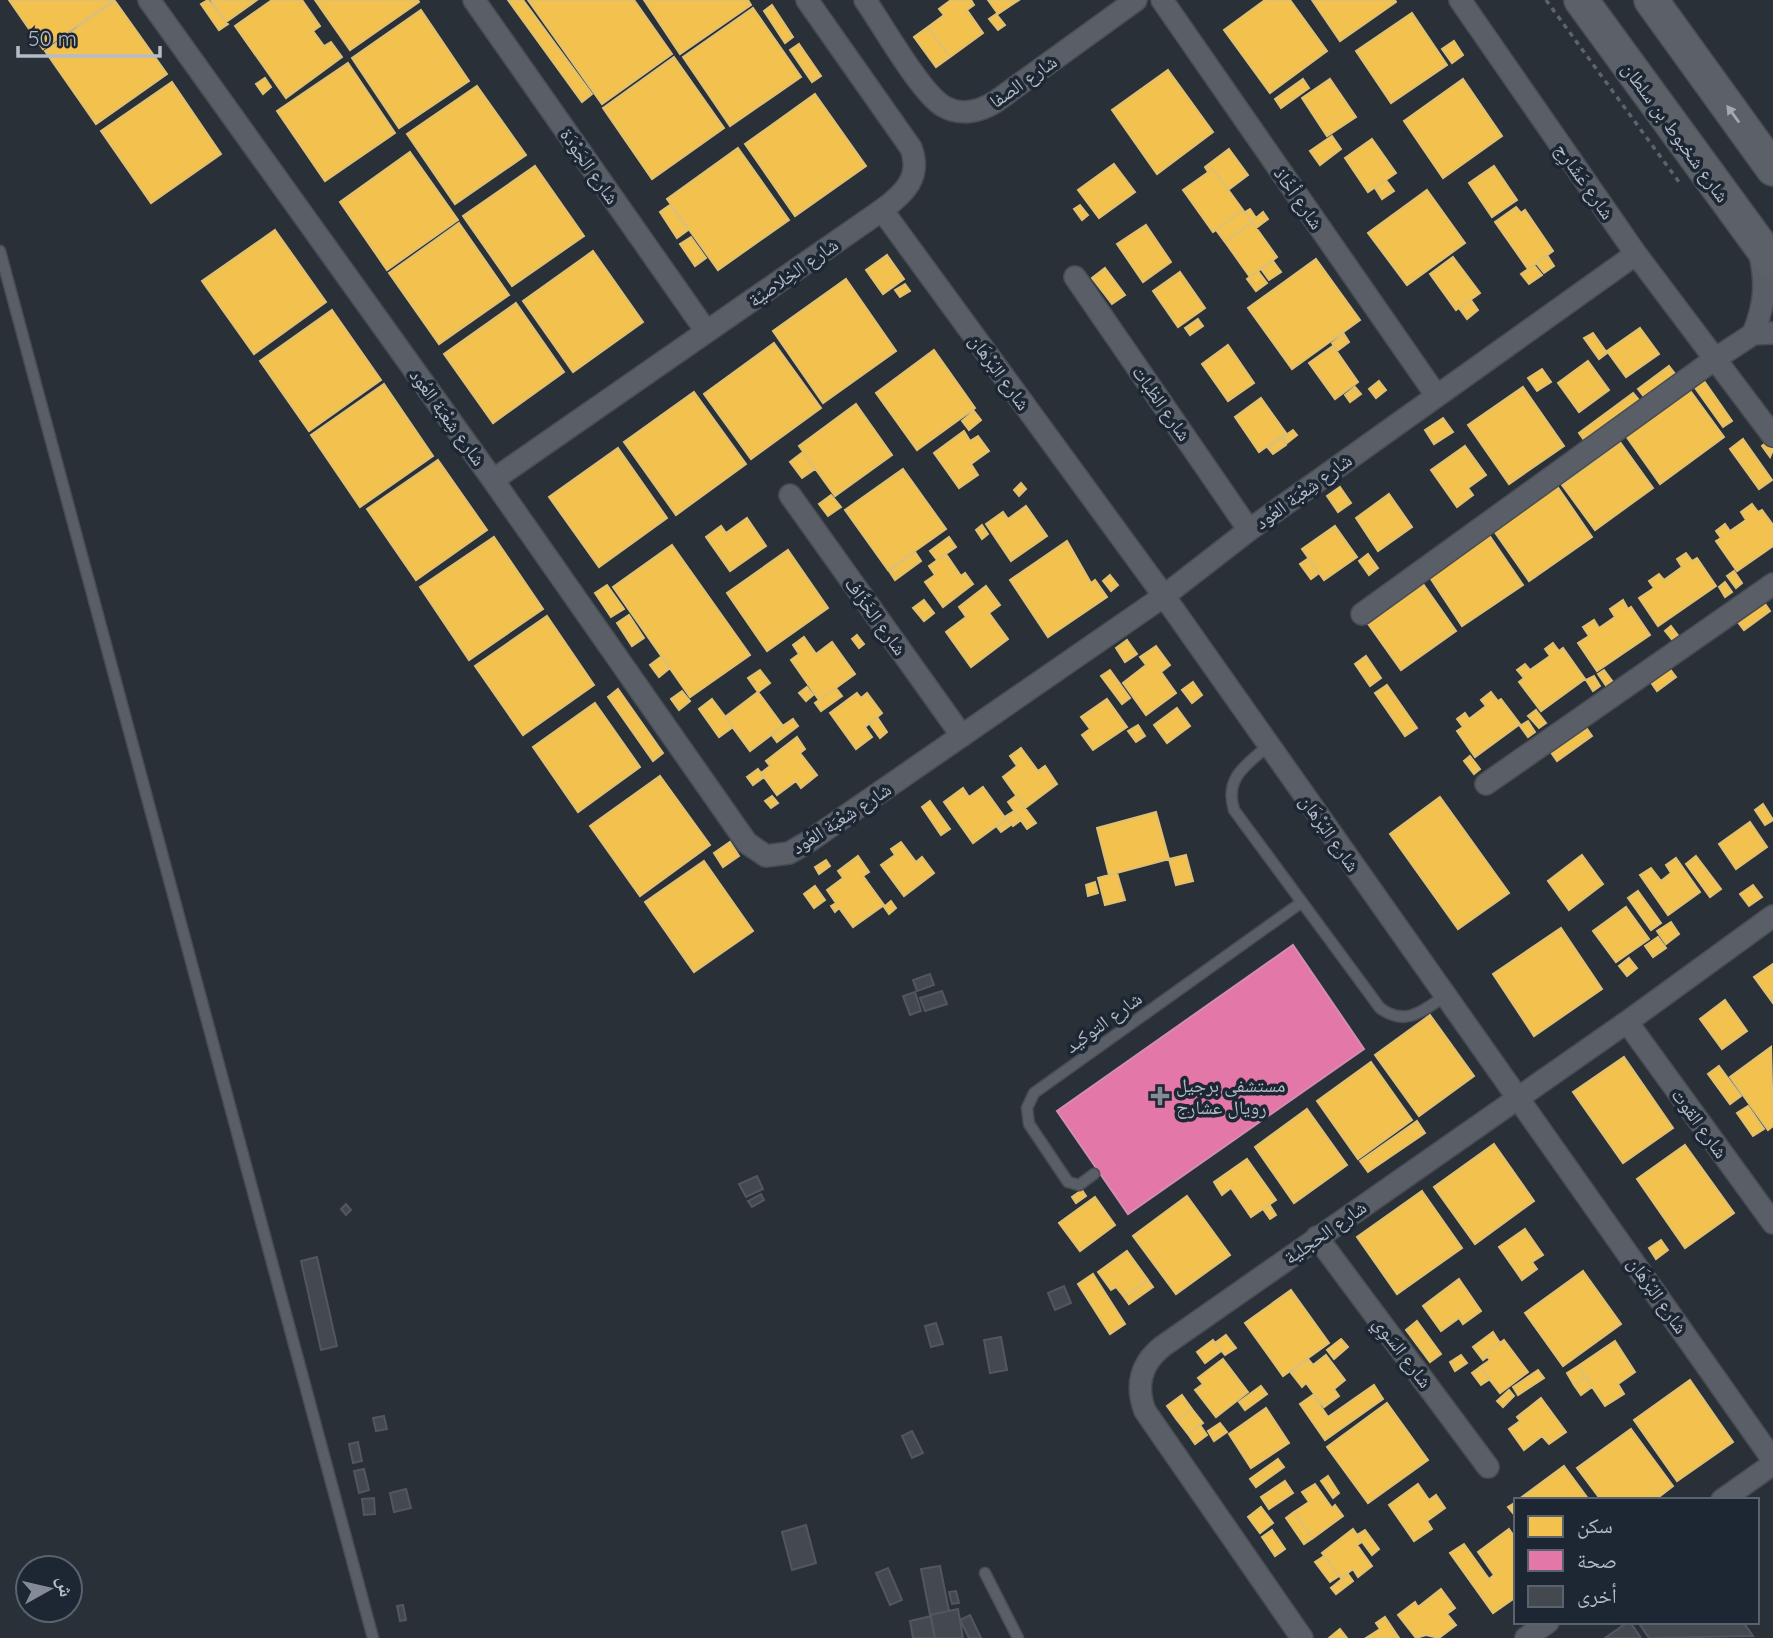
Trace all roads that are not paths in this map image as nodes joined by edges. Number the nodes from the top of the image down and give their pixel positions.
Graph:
1 (149, 0) edge
2 (474, 0) edge
3 (807, 0) edge
4 (865, 0) edge
5 (1136, 0) edge
6 (1163, 0) edge
7 (1460, 0) edge
8 (1581, 0) edge
9 (1651, 0) edge
10 (1773, 169) edge
11 (882, 211) junction
12 (1750, 234) junction
13 (0, 251) edge
14 (1636, 254) junction
15 (1773, 264) edge
16 (1075, 277) dead end
17 (706, 331) junction
18 (1763, 334) edge
19 (1715, 359) junction
20 (1436, 396) junction
21 (1773, 436) edge
22 (493, 480) junction
23 (790, 495) dead end
24 (1249, 530) junction
25 (1773, 584) edge
26 (1164, 596) junction
27 (1362, 614) dead end
28 (962, 736) junction
29 (1268, 746) junction
30 (1486, 784) dead end
31 (1302, 902) junction
32 (1773, 916) edge
33 (1446, 996) junction
34 (1627, 1022) junction
35 (1519, 1097) junction
36 (1094, 1174) dead end
37 (1773, 1223) edge
38 (1317, 1237) junction
39 (1773, 1462) edge
40 (1488, 1467) dead end
41 (1725, 1498) edge
42 (985, 1573) dead end
43 (1545, 1624) edge
44 (373, 1638) edge
45 (1018, 1638) edge
46 (1303, 1638) edge
47 (1526, 1638) edge

1 - 22 street, شارع شِعْبَة العُود
2 - 17 street, شارع الجَوْدَة
3 - 11 street, شارع الخِلاصيّة
4 - 5 street, شارع الصفا
6 - 20 street, شارع أخّاذ
7 - 14 street, شارع عَشَارِج
8 - 12 main road, شارع شخبوط بن سلطان
10 -> 9 main road
11 - 17 street, شارع الخِلاصيّة
11 - 26 street, شارع البُرْهَان
12 - 15 main road, شارع شخبوط بن سلطان
12 - 18 street
13 - 44 lane
14 - 19 street, شارع عَشَارِج
14 - 20 street, شارع شِعْبَة العُود
16 - 24 street, شارع الظبات
17 - 22 street, شارع الخِلاصيّة
18 - 19 street
19 - 21 street, شارع عَشَارِج
19 - 27 street
20 - 24 street, شارع شِعْبَة العُود
22 - 28 street, شارع شِعْبَة العُود
23 - 28 street, شارع الخَزَّاف
24 - 26 street, شارع شِعْبَة العُود
25 - 30 street
26 - 28 street, شارع شِعْبَة العُود
26 - 29 street, شارع البُرْهَان
29 - 31 lane
29 - 33 street, شارع البُرْهَان
31 - 33 lane
31 - 36 lane, شارع التوكيد
32 - 34 street, شارع الحجلية
33 - 35 street, شارع البُرْهَان
34 - 35 street, شارع الحجلية
34 - 37 street, شارع القوت
35 - 38 street, شارع الحجلية
35 - 39 street, شارع البُرْهَان
38 - 40 street, شارع السَوِي
38 - 46 street, شارع الحجلية
39 - 41 street
42 - 45 lane
43 - 47 street

